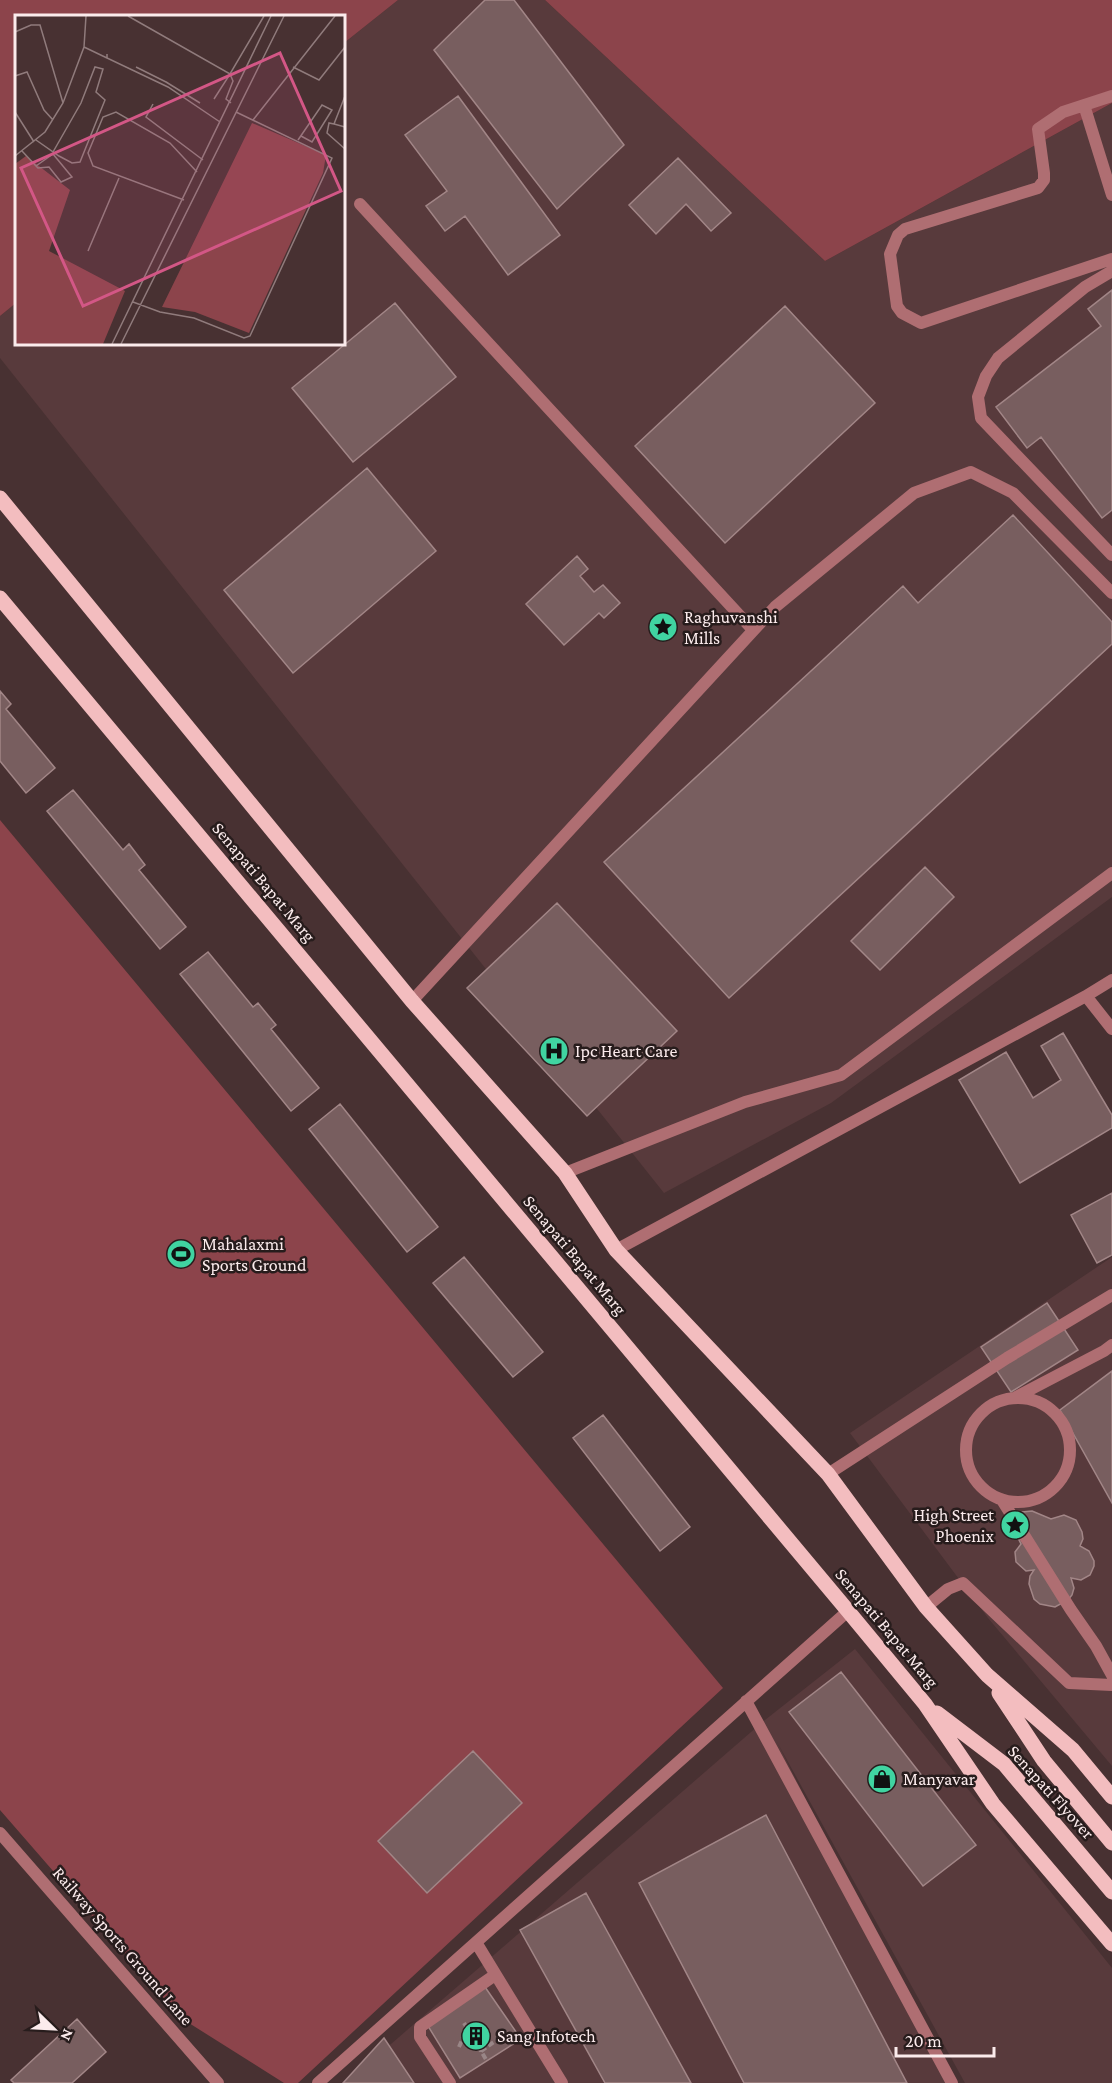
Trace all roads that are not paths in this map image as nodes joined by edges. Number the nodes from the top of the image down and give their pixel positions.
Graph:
1 (1112, 96) edge
2 (1084, 105) junction
3 (1112, 195) edge
4 (360, 204) dead end
5 (1112, 259) edge
6 (1112, 271) edge
7 (0, 498) edge
8 (1112, 555) edge
9 (1112, 593) edge
10 (0, 598) edge
11 (753, 630) junction
12 (1112, 873) edge
13 (1112, 980) edge
14 (1086, 996) junction
15 (412, 1001) junction
16 (1112, 1029) edge
17 (565, 1173) junction
18 (616, 1250) junction
19 (1112, 1295) edge
20 (1112, 1345) edge
21 (1015, 1397) junction
22 (828, 1474) junction
23 (1002, 1500) junction
24 (926, 1607) junction
25 (848, 1611) junction
26 (987, 1675) junction
27 (1112, 1675) edge
28 (1112, 1685) edge
29 (746, 1701) junction
30 (925, 1704) junction
31 (1112, 1797) edge
32 (0, 1833) edge
33 (1112, 1842) edge
34 (1112, 1892) edge
35 (477, 1944) junction
36 (1112, 1944) edge
37 (495, 1975) junction
38 (218, 2083) edge
39 (318, 2083) edge
40 (450, 2083) edge
41 (562, 2083) edge
42 (952, 2083) edge

1 - 2 lane
2 - 3 lane
2 - 5 lane
4 - 11 lane
6 - 8 lane
7 - 15 main road, Senapati Bapat Marg
9 - 11 lane
10 - 25 main road, Senapati Bapat Marg
11 - 15 lane
12 - 17 lane
13 - 14 lane
14 - 16 lane
14 - 18 lane
15 - 17 main road, Senapati Bapat Marg
17 - 18 main road, Senapati Bapat Marg
18 - 22 main road, Senapati Bapat Marg
19 - 22 lane
20 - 21 lane
21 - 23 lane
21 - 23 lane
22 - 24 main road, Senapati Bapat Marg
23 - 27 lane
24 - 26 main road, Senapati Bapat Marg
24 - 28 lane
25 - 29 lane
25 - 30 main road, Senapati Bapat Marg
26 - 31 main road, Senapati Bapat Marg
26 - 33 main road, Senapati Flyover
29 - 35 lane
29 - 42 lane
30 - 34 main road, Senapati Flyover
30 - 36 main road, Senapati Bapat Marg
32 - 38 lane, Railway Sports Ground Lane
35 - 37 lane
35 - 39 lane
37 - 40 lane
37 - 41 lane

